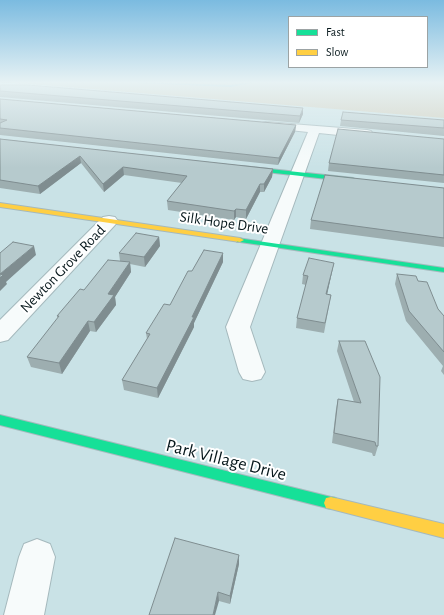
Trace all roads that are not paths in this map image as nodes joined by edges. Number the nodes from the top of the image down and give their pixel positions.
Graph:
1 (253, 124) edge
2 (315, 129) junction
3 (376, 135) edge
4 (230, 166) edge
5 (298, 174) junction
6 (359, 181) edge
7 (0, 205) edge
8 (109, 221) junction
9 (270, 244) junction
10 (444, 270) edge
11 (0, 334) edge
12 (252, 372) dead end
13 (0, 420) edge
14 (444, 531) edge
15 (37, 557) dead end
16 (24, 615) edge

1 - 2 street
2 - 3 street
2 - 5 street
4 - 5 street
5 - 6 street
5 - 9 street
7 - 8 street, Silk Hope Drive
8 - 9 street, Silk Hope Drive
8 - 11 street, Newton Grove Road
9 - 10 street, Silk Hope Drive
9 - 12 street
13 - 14 street, Park Village Drive
15 - 16 street

